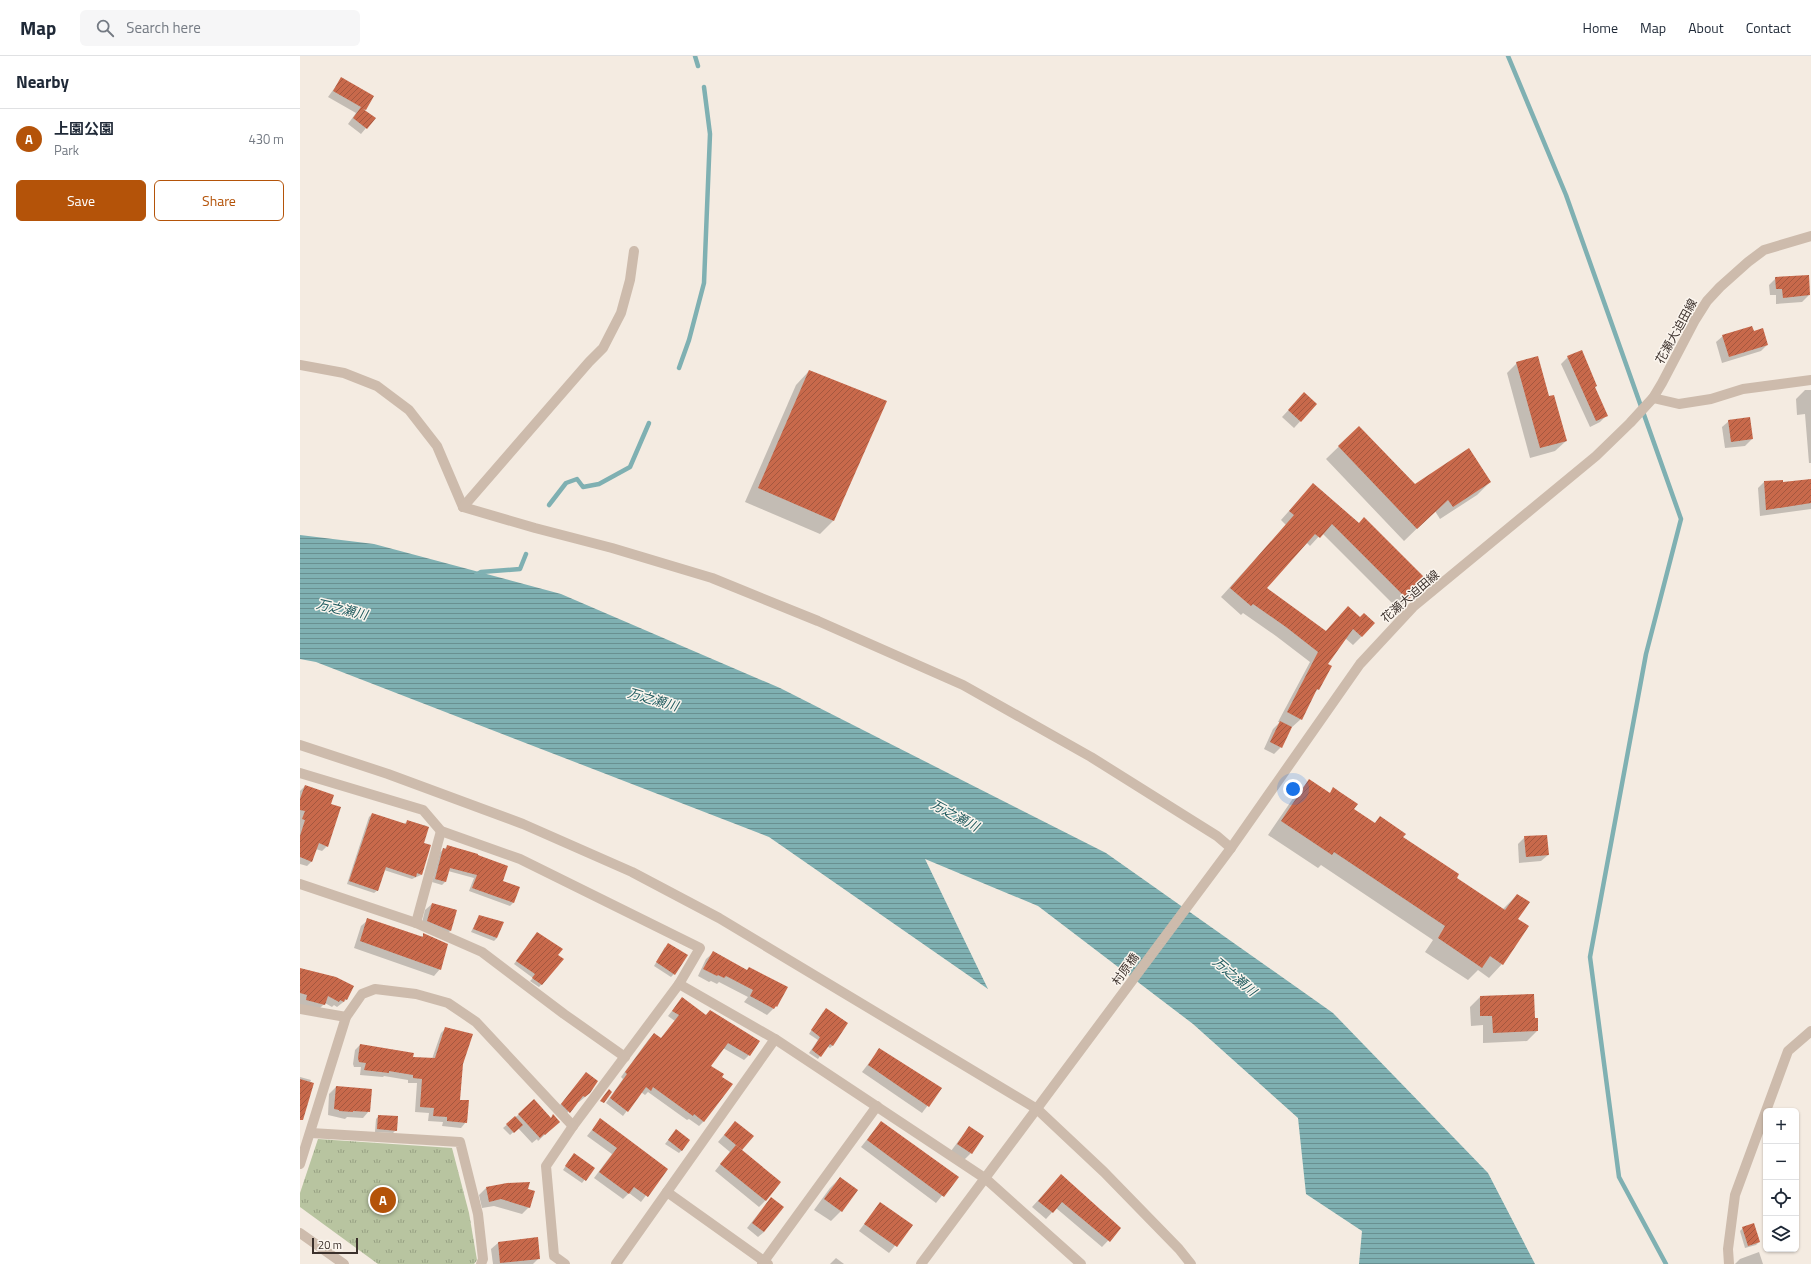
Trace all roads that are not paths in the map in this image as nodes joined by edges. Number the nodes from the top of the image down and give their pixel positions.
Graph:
1 (1811, 236) edge
2 (634, 251) dead end
3 (300, 365) edge
4 (1811, 380) edge
5 (1653, 398) junction
6 (463, 507) junction
7 (300, 745) edge
8 (300, 773) edge
9 (441, 831) junction
10 (1229, 851) junction
11 (300, 884) edge
12 (416, 923) junction
13 (679, 984) junction
14 (300, 1009) edge
15 (346, 1017) junction
16 (1811, 1031) edge
17 (775, 1039) junction
18 (625, 1057) junction
19 (877, 1106) junction
20 (1038, 1109) junction
21 (573, 1126) junction
22 (310, 1133) junction
23 (300, 1164) edge
24 (986, 1179) junction
25 (667, 1192) junction
26 (300, 1233) edge
27 (765, 1263) edge
28 (344, 1264) edge
29 (481, 1264) edge
30 (565, 1264) edge
31 (616, 1264) edge
32 (922, 1264) edge
33 (1081, 1264) edge
34 (1191, 1264) edge
35 (1728, 1264) edge

1 - 5 street, 花瀬大迫田線
2 - 6 street
3 - 6 street
4 - 5 street
5 - 10 street, 花瀬大迫田線
6 - 10 street
7 - 20 street
8 - 9 street
9 - 12 street
9 - 13 street
10 - 20 street, 村原橋
11 - 12 street
12 - 18 street
13 - 17 street
13 - 18 street
14 - 15 street
15 - 21 street
15 - 22 street
16 - 35 street
17 - 19 street
17 - 25 street
18 - 21 street
19 - 24 street
19 - 27 street
20 - 24 street, 村原橋
20 - 34 street
21 - 30 street
22 - 23 street
22 - 29 street
24 - 32 street, 村原橋
24 - 33 street
25 - 27 street
25 - 31 street
26 - 28 street

